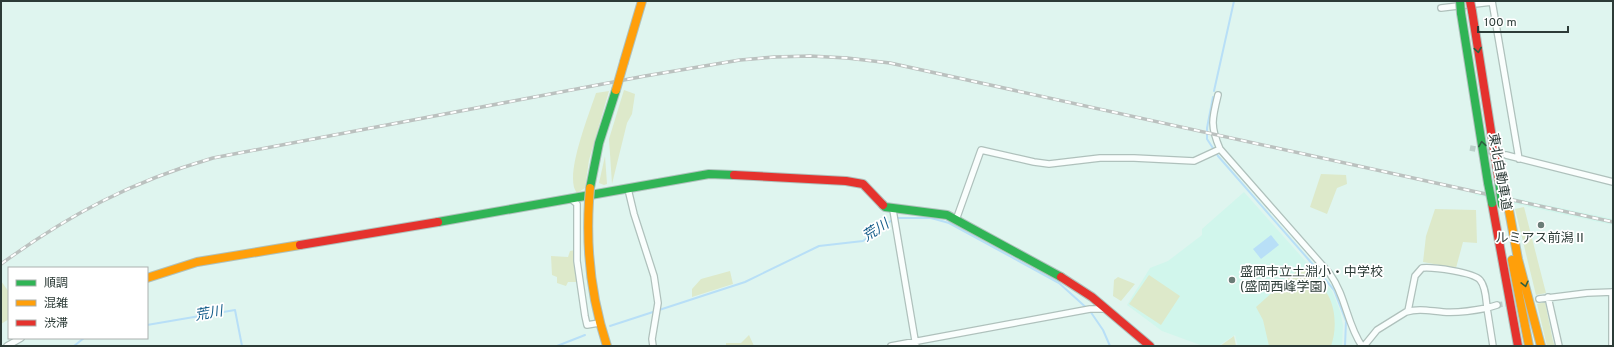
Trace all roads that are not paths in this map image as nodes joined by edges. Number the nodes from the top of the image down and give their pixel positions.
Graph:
1 (642, 1) edge
2 (1460, 1) edge
3 (1470, 1) edge
4 (1492, 1) edge
5 (1442, 8) dead end
6 (1218, 95) dead end
7 (1219, 150) junction
8 (1506, 155) tunnel mouth
9 (1519, 159) junction
10 (1613, 182) edge
11 (628, 189) junction
12 (572, 199) junction
13 (1505, 205) junction
14 (894, 215) junction
15 (956, 220) junction
16 (1502, 260) junction
17 (148, 278) edge
18 (1613, 292) edge
19 (1548, 297) junction
20 (1538, 299) dead end
21 (1497, 305) tunnel mouth
22 (1487, 308) junction
23 (1104, 309) junction
24 (1408, 311) junction
25 (599, 323) junction
26 (19, 339) edge
27 (916, 344) edge
28 (7, 346) edge
29 (607, 346) edge
30 (653, 346) edge
31 (891, 346) edge
32 (1150, 346) edge
33 (1363, 346) edge
34 (1493, 346) edge
35 (1513, 346) edge
36 (1518, 346) edge
37 (1529, 346) edge
38 (1541, 346) edge
39 (1559, 346) edge
40 (1612, 346) edge

1 - 25 main road, bridge
16 -> 2 main road, 東北自動車道, bridge
3 -> 13 main road, 東北自動車道, bridge
4 - 5 street
4 - 9 street
6 - 7 street
7 - 15 street
7 - 33 street
8 - 9 street
9 - 10 street
11 - 12 main road
11 - 14 main road
11 - 30 street
12 - 17 main road
12 - 25 street
13 - 37 main road, 東北自動車道
13 -> 38 main road
14 - 15 main road
14 - 27 street
15 - 23 main road
16 - 35 main road
16 - 36 main road, 東北自動車道
18 - 19 street
18 - 40 street
19 - 20 street
19 - 39 street
21 - 22 street
22 - 24 street
22 - 24 street
22 - 34 street
23 - 27 street
23 - 32 main road
24 - 33 street
25 - 29 main road
26 - 28 street
27 - 31 street

